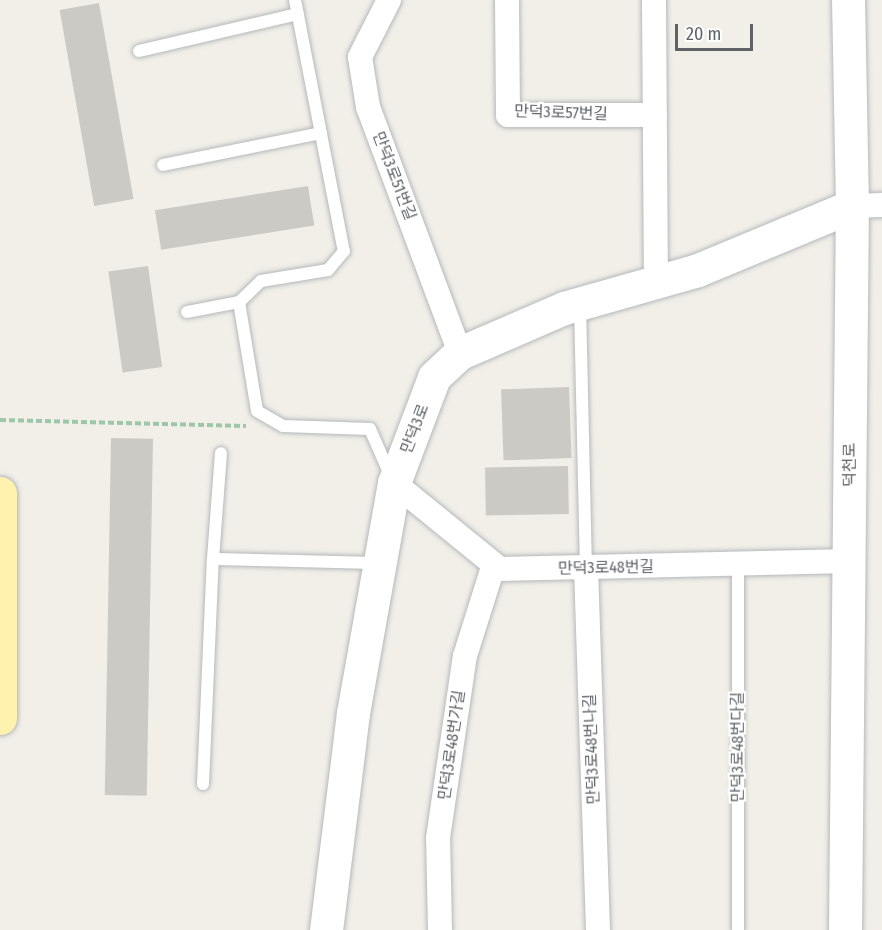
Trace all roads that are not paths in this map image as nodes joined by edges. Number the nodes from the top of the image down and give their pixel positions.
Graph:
1 (295, 0) edge
2 (389, 0) edge
3 (507, 0) edge
4 (654, 0) edge
5 (848, 0) edge
6 (298, 14) junction
7 (139, 51) dead end
8 (655, 115) junction
9 (321, 133) junction
10 (163, 165) dead end
11 (867, 206) edge
12 (656, 282) junction
13 (239, 302) junction
14 (580, 303) junction
15 (187, 312) dead end
16 (460, 353) junction
17 (221, 453) dead end
18 (394, 483) junction
19 (0, 493) edge
20 (213, 559) junction
21 (849, 561) junction
22 (380, 564) junction
23 (494, 564) junction
24 (738, 564) junction
25 (586, 568) junction
26 (0, 718) edge
27 (203, 784) dead end
28 (326, 930) edge
29 (440, 930) edge
30 (598, 930) edge
31 (738, 930) edge
32 (845, 930) edge

1 - 6 lane
2 - 16 street, 만덕3로51번길
3 - 8 street, 만덕3로57번길
4 - 8 street
5 - 11 main road, 덕천로
6 - 7 lane
6 - 9 lane
8 - 12 street
9 - 10 lane
9 - 13 lane
11 - 12 main road, 만덕3로
11 - 21 main road, 덕천로
12 - 14 main road, 만덕3로
13 - 15 lane
13 - 18 lane
14 - 16 main road, 만덕3로
14 - 25 lane
16 - 18 main road, 만덕3로
17 - 20 lane
18 - 22 main road, 만덕3로
18 - 23 street, 만덕3로48번길
19 - 26 main road
20 - 22 lane
20 - 27 lane
21 - 24 street, 만덕3로48번길
21 - 32 main road, 덕천로
22 - 28 main road, 만덕3로
23 - 25 street, 만덕3로48번길
23 - 29 street, 만덕3로48번가길
24 - 25 street, 만덕3로48번길
24 - 31 lane, 만덕3로48번다길
25 - 30 street, 만덕3로48번나길

